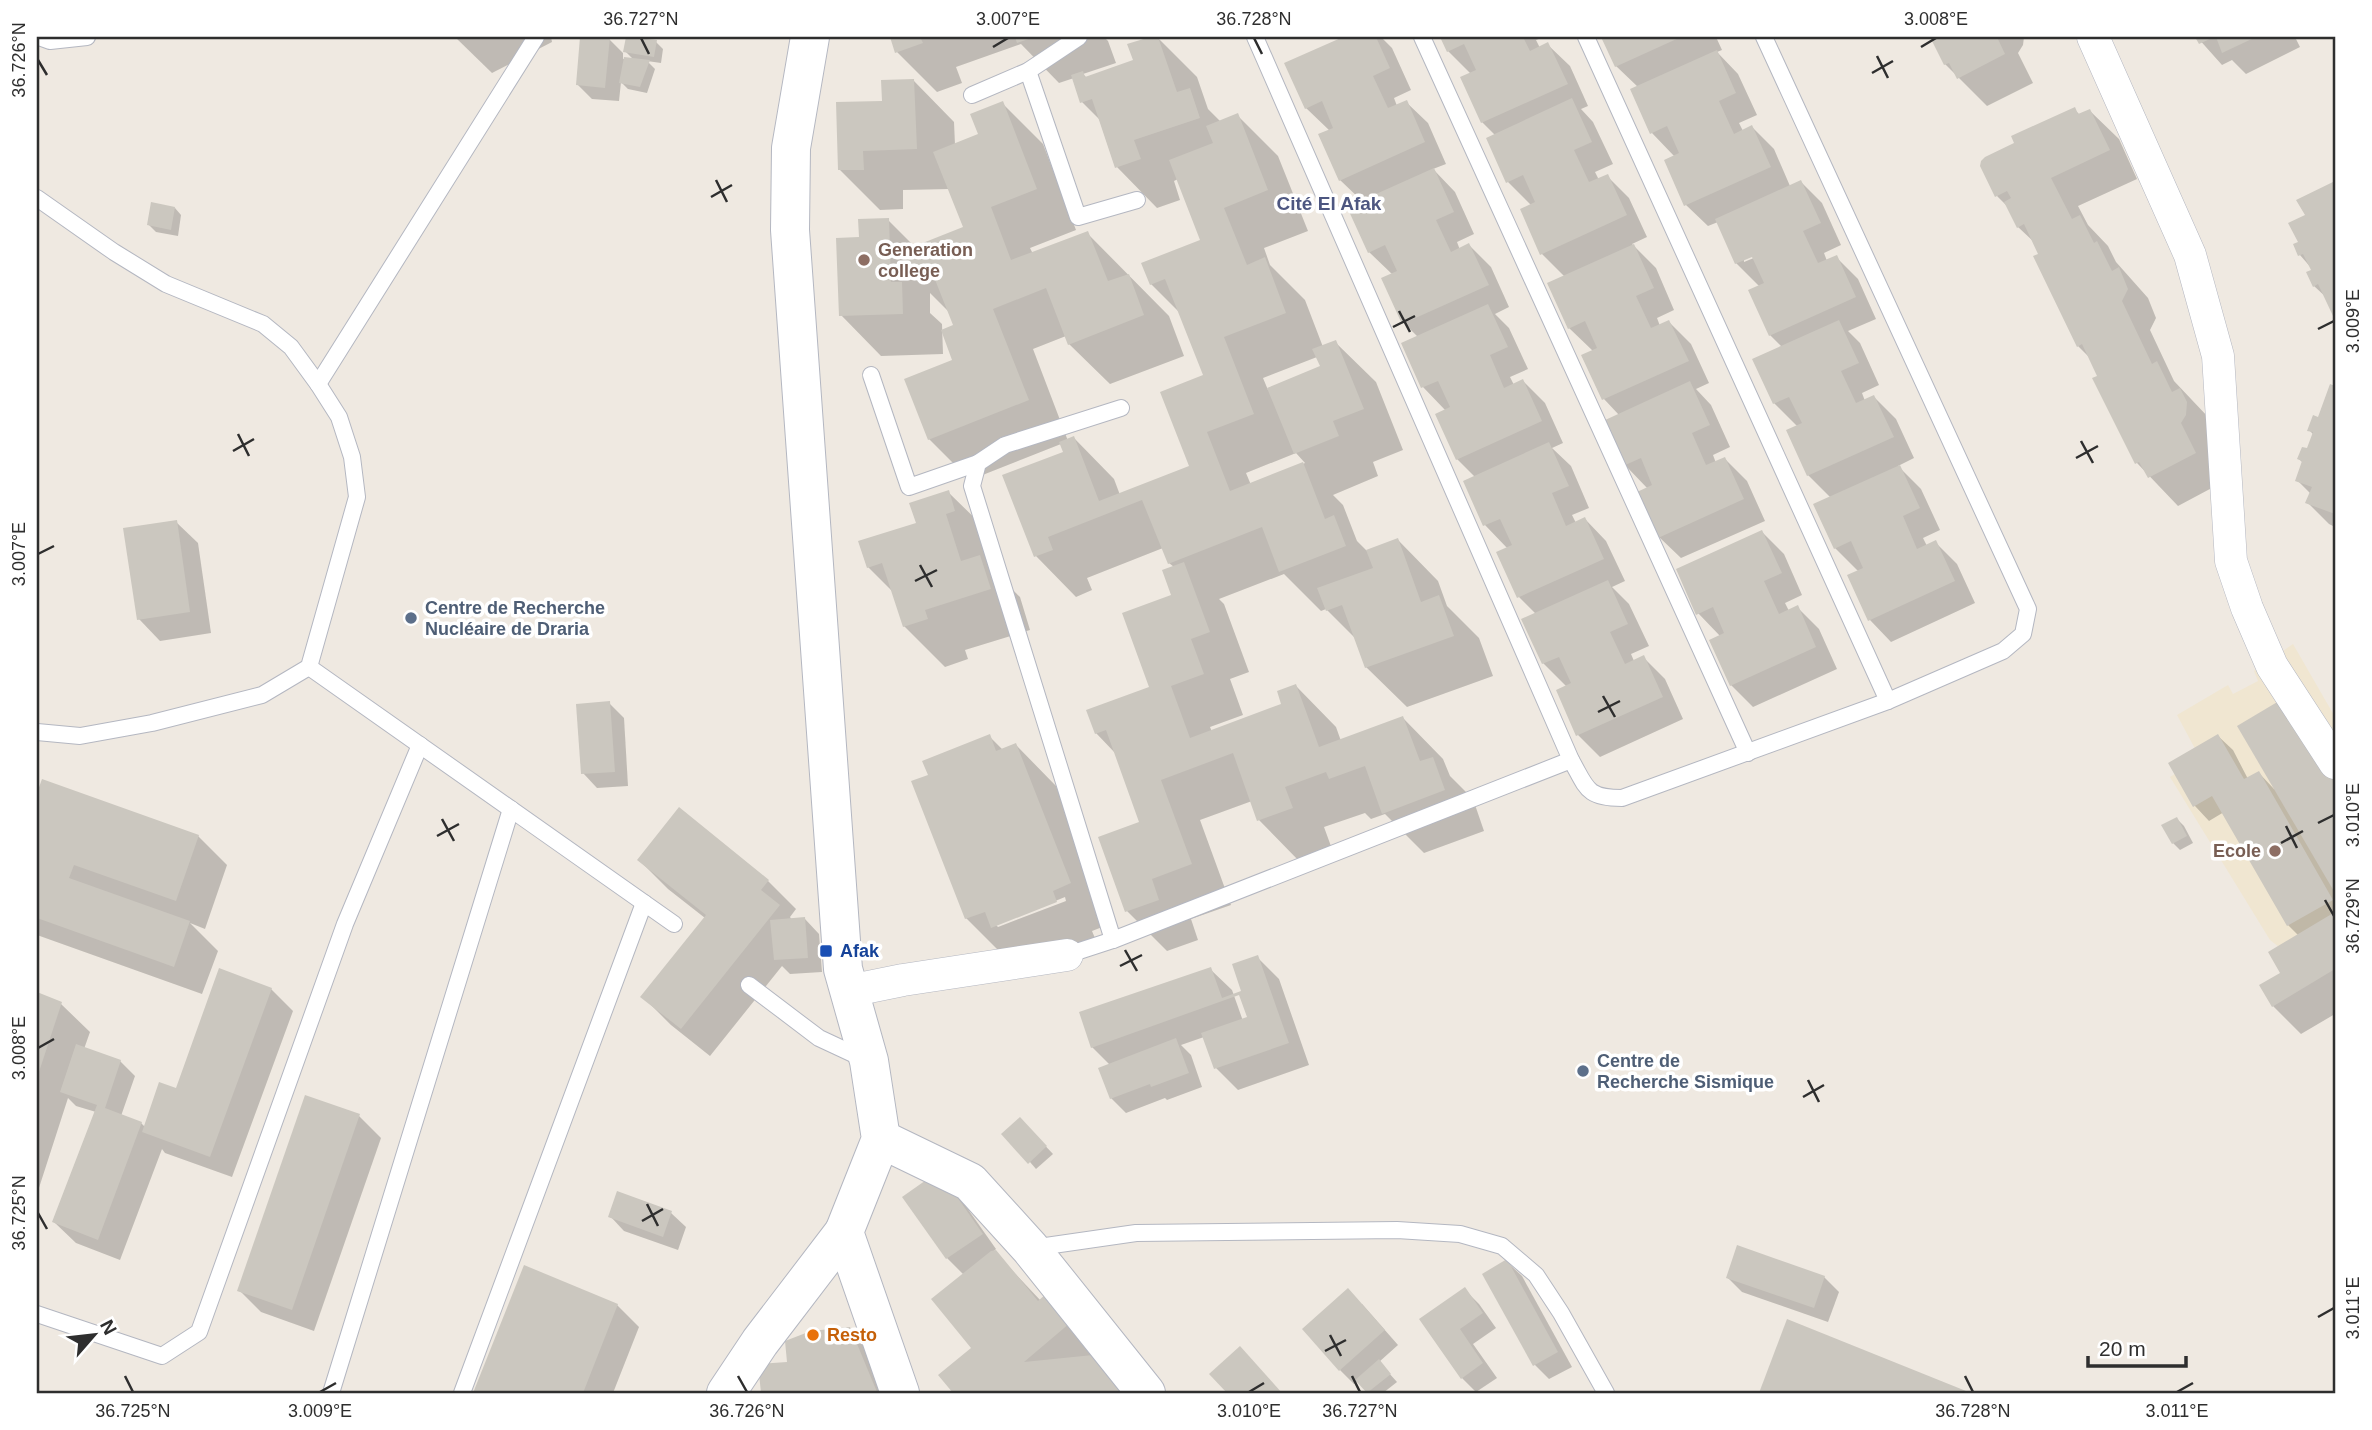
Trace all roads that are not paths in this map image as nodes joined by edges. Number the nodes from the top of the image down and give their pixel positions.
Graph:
1 (39, 37) edge
2 (87, 37) edge
3 (536, 37) edge
4 (810, 37) edge
5 (1079, 37) edge
6 (1255, 37) edge
7 (1422, 37) edge
8 (1586, 37) edge
9 (1764, 37) edge
10 (2093, 37) edge
11 (1028, 71) junction
12 (972, 95) dead end
13 (37, 198) edge
14 (1138, 200) dead end
15 (872, 375) dead end
16 (318, 384) junction
17 (1121, 408) dead end
18 (978, 463) junction
19 (309, 667) junction
20 (1888, 701) junction
21 (37, 732) edge
22 (420, 745) junction
23 (1748, 753) junction
24 (1571, 760) junction
25 (2335, 763) edge
26 (511, 809) junction
27 (644, 903) junction
28 (674, 924) dead end
29 (1113, 940) junction
30 (1067, 955) joint
31 (749, 985) dead end
32 (849, 991) junction
33 (869, 1062) junction
34 (881, 1139) junction
35 (844, 1232) junction
36 (1030, 1248) junction
37 (37, 1314) edge
38 (331, 1393) edge
39 (462, 1393) edge
40 (726, 1393) edge
41 (900, 1393) edge
42 (1146, 1393) edge
43 (1606, 1393) edge

1 - 2 lane
3 - 16 lane
4 - 32 main road
5 - 11 lane
6 - 24 lane
7 - 23 lane
8 - 20 lane
9 - 20 lane
10 - 25 street
11 - 12 lane
11 - 14 lane
13 - 16 lane
15 - 18 lane
16 - 19 lane
17 - 18 lane
18 - 29 lane
19 - 21 lane
19 - 22 lane
20 - 23 lane
22 - 26 lane
22 - 37 lane
23 - 24 lane
24 - 29 lane
26 - 27 lane
26 - 38 lane
27 - 28 lane
27 - 39 lane
29 - 30 lane
30 - 32 street
31 - 33 lane
32 - 33 main road
33 - 34 main road
34 - 35 main road
34 - 36 main road
35 - 40 main road
35 - 41 main road
36 - 42 main road
36 - 43 lane

